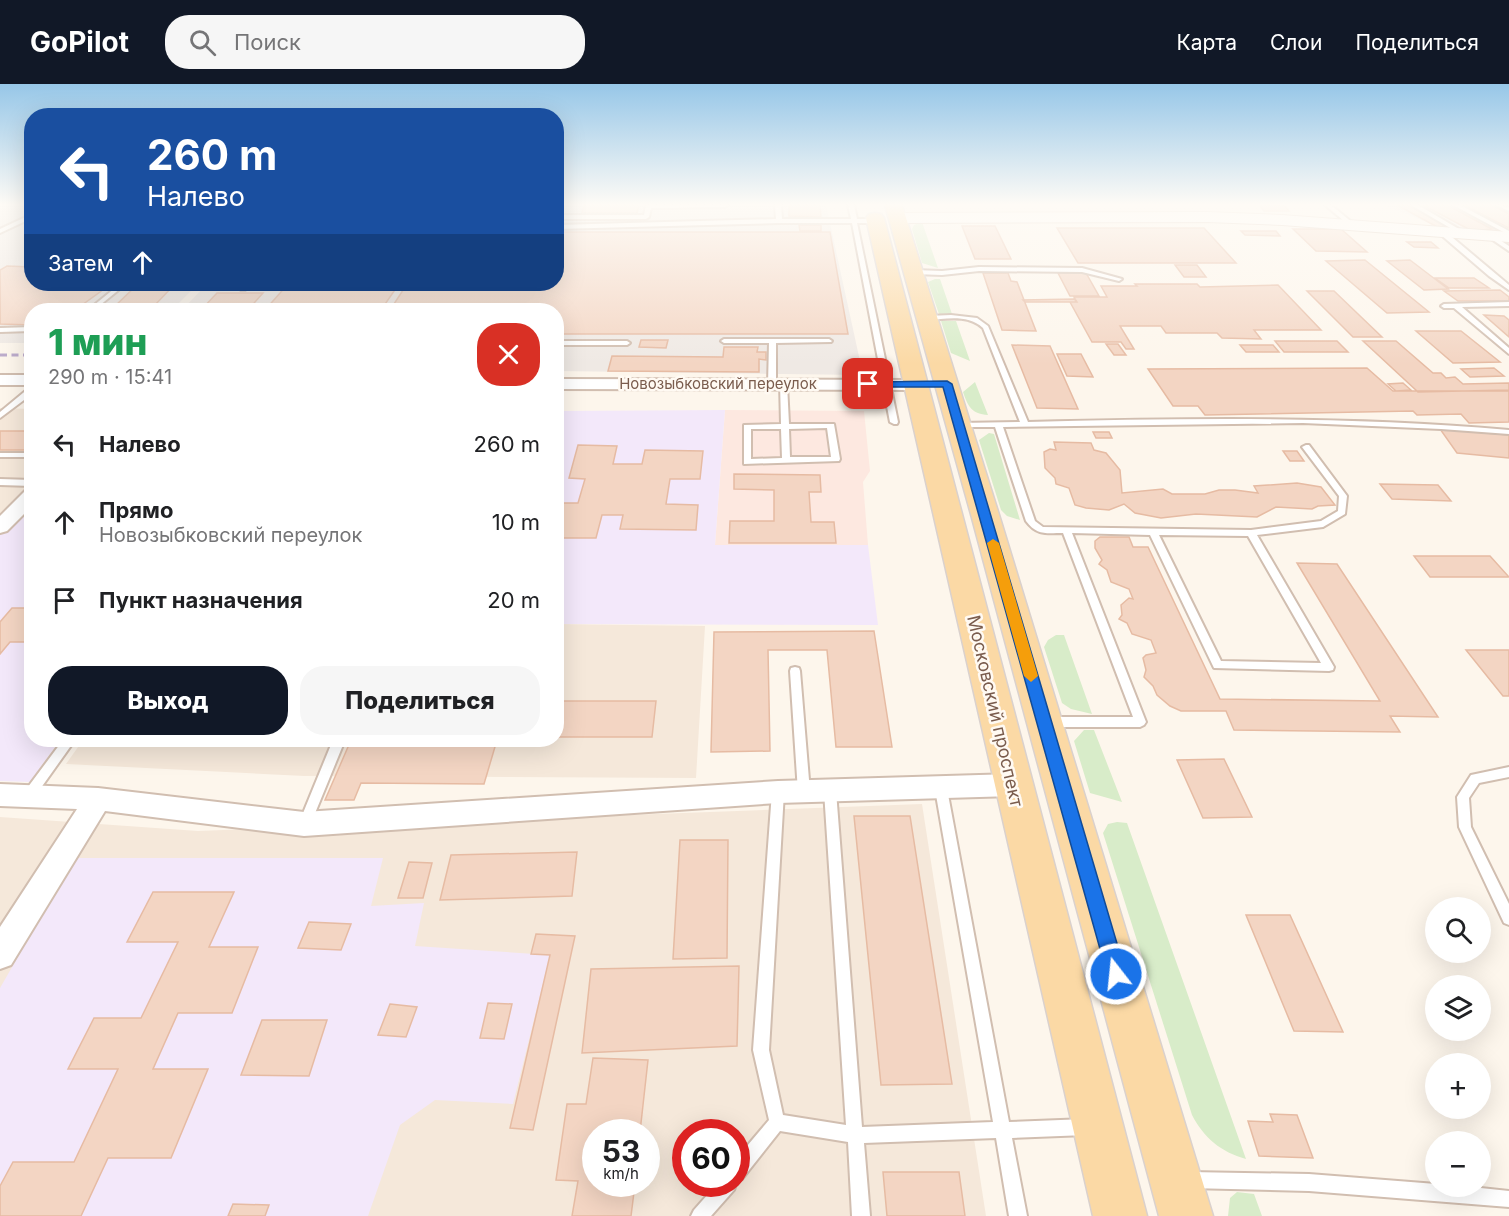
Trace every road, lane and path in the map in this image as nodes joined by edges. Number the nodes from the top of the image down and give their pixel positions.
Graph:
1 (867, 258) edge
2 (885, 258) edge
3 (910, 258) edge
4 (1473, 258) edge
5 (914, 272) junction
6 (1119, 279) dead end
7 (1509, 288) edge
8 (114, 291) edge
9 (100, 303) edge
10 (1500, 304) junction
11 (1509, 304) edge
12 (1444, 306) dead end
13 (1456, 306) junction
14 (1509, 312) edge
15 (928, 318) junction
16 (24, 329) edge
17 (0, 330) edge
18 (724, 341) dead end
19 (773, 341) junction
20 (829, 341) dead end
21 (564, 343) edge
22 (627, 343) dead end
23 (1509, 352) edge
24 (0, 380) edge
25 (24, 380) edge
26 (564, 384) edge
27 (778, 384) junction
28 (916, 385) junction
29 (24, 396) edge
30 (0, 416) edge
31 (894, 422) dead end
32 (998, 424) junction
33 (1025, 424) junction
34 (959, 425) junction
35 (784, 426) junction
36 (1509, 432) edge
37 (1306, 447) dead end
38 (0, 455) edge
39 (24, 455) edge
40 (786, 460) junction
41 (0, 482) edge
42 (24, 483) edge
43 (24, 503) edge
44 (0, 527) edge
45 (1067, 531) junction
46 (1153, 531) junction
47 (1251, 533) junction
48 (795, 671) dead end
49 (1044, 722) junction
50 (64, 747) edge
51 (336, 747) edge
52 (1509, 772) edge
53 (1012, 785) junction
54 (941, 789) junction
55 (830, 791) junction
56 (778, 792) junction
57 (804, 792) junction
58 (0, 795) edge
59 (29, 796) junction
60 (98, 799) junction
61 (304, 824) junction
62 (1509, 918) edge
63 (0, 954) edge
64 (777, 1122) junction
65 (1098, 1127) junction
66 (1003, 1131) junction
67 (856, 1136) junction
68 (750, 1156) edge
69 (1176, 1180) junction
70 (717, 1197) edge
71 (1509, 1199) edge
72 (700, 1216) edge
73 (861, 1216) edge
74 (1018, 1216) edge
75 (1120, 1216) edge
76 (1186, 1216) edge

1 - 28 lane
2 - 28 main road, Московский проспект
3 - 5 main road, Московский проспект
4 - 7 lane
5 - 6 lane
5 - 15 main road, Московский проспект
8 - 9 lane
10 - 11 lane
10 - 13 lane
10 - 14 lane
12 - 13 lane
13 - 23 lane
15 - 28 main road, Московский проспект
15 - 33 lane
16 - 17 lane
18 - 19 lane
19 - 20 lane
19 - 27 lane
21 - 22 lane
24 - 25 street
26 - 27 street, Новозыбковский переулок
27 - 28 street, Новозыбковский переулок
27 - 35 lane
28 - 31 lane
28 - 34 main road, Московский проспект
28 - 53 main road, Московский проспект
29 - 30 lane
32 - 33 lane
32 - 34 lane
32 - 45 lane
33 - 36 lane
34 - 49 main road, Московский проспект
35 - 40 lane
35 - 40 lane
35 - 40 lane
37 - 47 lane
38 - 39 lane
41 - 42 lane
43 - 44 street
45 - 46 lane
45 - 49 lane
46 - 47 lane
46 - 47 lane
48 - 57 lane
49 - 69 main road, Московский проспект
50 - 59 lane
51 - 61 lane
52 - 62 lane
53 - 54 street
53 - 65 main road, Московский проспект
54 - 55 street
54 - 66 lane
55 - 57 street
55 - 67 lane
56 - 57 street
56 - 61 street
56 - 64 lane
58 - 59 street
59 - 60 street
60 - 61 street
60 - 63 street
64 - 67 lane
64 - 68 lane
65 - 66 lane
65 - 75 main road, Московский проспект
66 - 67 lane
66 - 74 lane
67 - 73 lane
69 - 71 lane
69 - 76 main road, Московский проспект
70 - 72 lane

